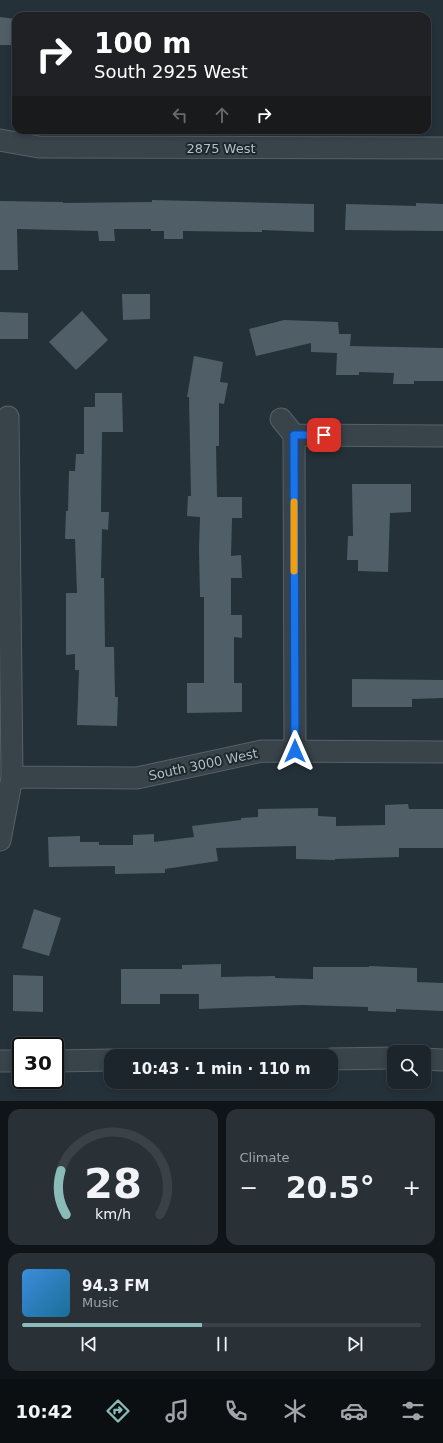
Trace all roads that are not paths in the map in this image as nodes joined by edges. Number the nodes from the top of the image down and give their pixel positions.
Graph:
1 (0, 140) edge
2 (443, 148) edge
3 (8, 418) dead end
4 (281, 419) dead end
5 (294, 435) junction
6 (443, 436) edge
7 (295, 751) junction
8 (443, 752) edge
9 (12, 776) junction
10 (0, 840) edge
11 (387, 1058) edge
12 (338, 1059) edge
13 (431, 1059) edge
14 (104, 1060) edge
15 (443, 1060) edge
16 (0, 1061) edge
17 (12, 1061) edge
18 (64, 1061) edge

1 - 2 street, 2875 West
3 - 9 street
4 - 5 street
5 - 6 street
5 - 7 street
7 - 8 street, South 3000 West
7 - 9 street, South 3000 West
9 - 10 street
11 - 12 street
13 - 15 street
14 - 18 street
16 - 17 street

